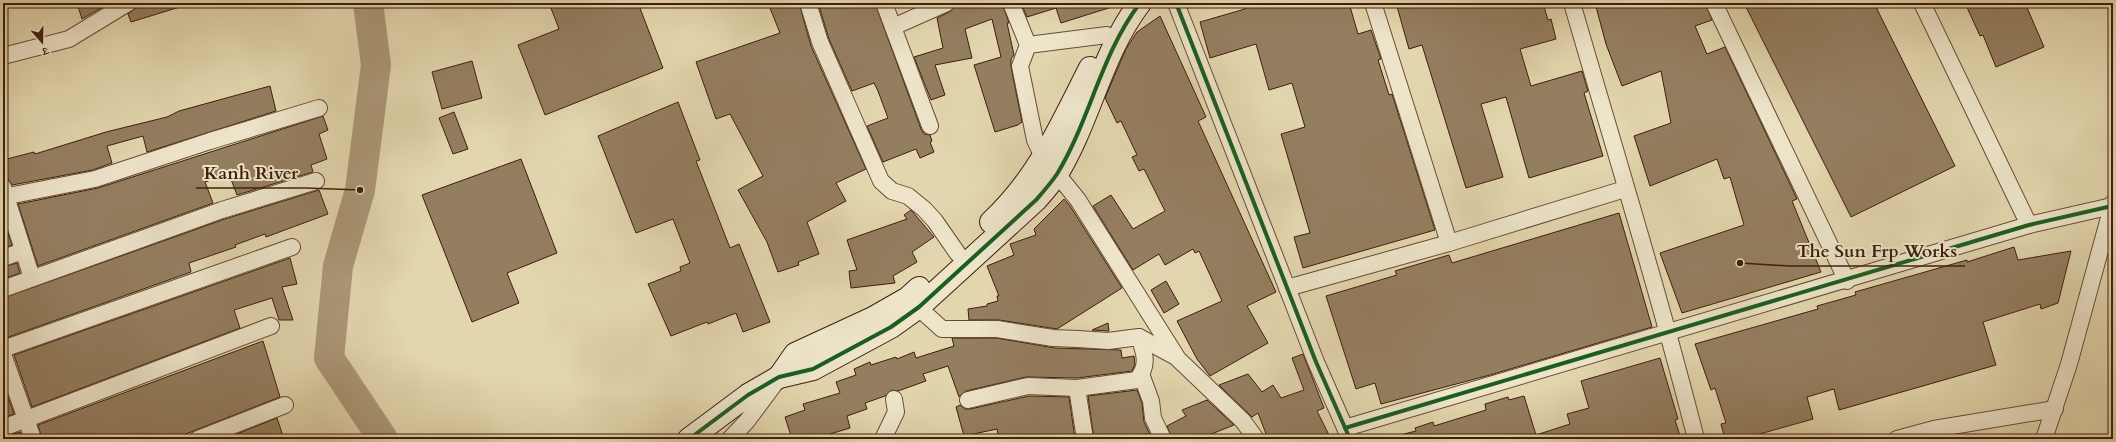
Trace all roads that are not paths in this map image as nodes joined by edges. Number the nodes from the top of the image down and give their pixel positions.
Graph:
1 (128, 3) edge
2 (808, 3) edge
3 (884, 3) edge
4 (947, 3) edge
5 (1011, 3) edge
6 (1124, 3) edge
7 (1140, 3) edge
8 (1176, 3) edge
9 (1373, 3) edge
10 (1572, 3) edge
11 (1714, 3) edge
12 (1922, 3) edge
13 (893, 27) junction
14 (1107, 35) junction
15 (1028, 45) junction
16 (3, 56) edge
17 (319, 108) dead end
18 (930, 126) dead end
19 (1050, 166) junction
20 (316, 181) dead end
21 (1625, 189) junction
22 (4, 193) edge
23 (2113, 205) edge
24 (2029, 225) junction
25 (1449, 243) junction
26 (292, 247) dead end
27 (23, 251) junction
28 (958, 254) junction
29 (3, 258) edge
30 (32, 278) junction
31 (1847, 281) junction
32 (1287, 288) junction
33 (3, 289) edge
34 (913, 302) junction
35 (271, 326) dead end
36 (1669, 333) junction
37 (1139, 337) junction
38 (3, 348) edge
39 (3, 354) edge
40 (1178, 358) junction
41 (1141, 374) junction
42 (779, 377) junction
43 (1077, 388) junction
44 (894, 399) dead end
45 (968, 400) dead end
46 (285, 405) dead end
47 (2055, 409) junction
48 (26, 419) junction
49 (3, 428) edge
50 (1347, 434) edge
51 (33, 439) edge
52 (198, 439) edge
53 (689, 439) edge
54 (730, 439) edge
55 (882, 439) edge
56 (1085, 439) edge
57 (1163, 439) edge
58 (1256, 439) edge
59 (1696, 439) edge
60 (1897, 439) edge
61 (2044, 439) edge

1 - 16 street
2 - 28 street
3 - 13 street
4 - 13 street
5 - 15 street
6 - 14 street
7 - 19 street
8 - 32 street
9 - 25 street
10 - 21 street
11 - 31 street
12 - 24 street
13 - 18 street
14 - 15 street
14 - 19 street
15 - 19 street
17 - 22 street
19 - 28 street
19 - 34 street
19 - 40 street
20 - 30 street
21 - 25 street
21 - 36 street
22 - 27 street
23 - 24 street
23 - 47 street
24 - 31 street
25 - 32 street
26 - 38 street
27 - 29 street
27 - 30 street
28 - 34 street
30 - 33 street
31 - 36 street
32 - 50 street
34 - 37 street
34 - 42 street
35 - 48 street
36 - 50 street
36 - 59 street
37 - 40 street
37 - 41 street
39 - 48 street
40 - 58 street
41 - 43 street
41 - 57 street
42 - 53 street
42 - 54 street
43 - 45 street
43 - 56 street
44 - 55 street
46 - 52 street
47 - 60 street
47 - 61 street
48 - 49 street
48 - 51 street

